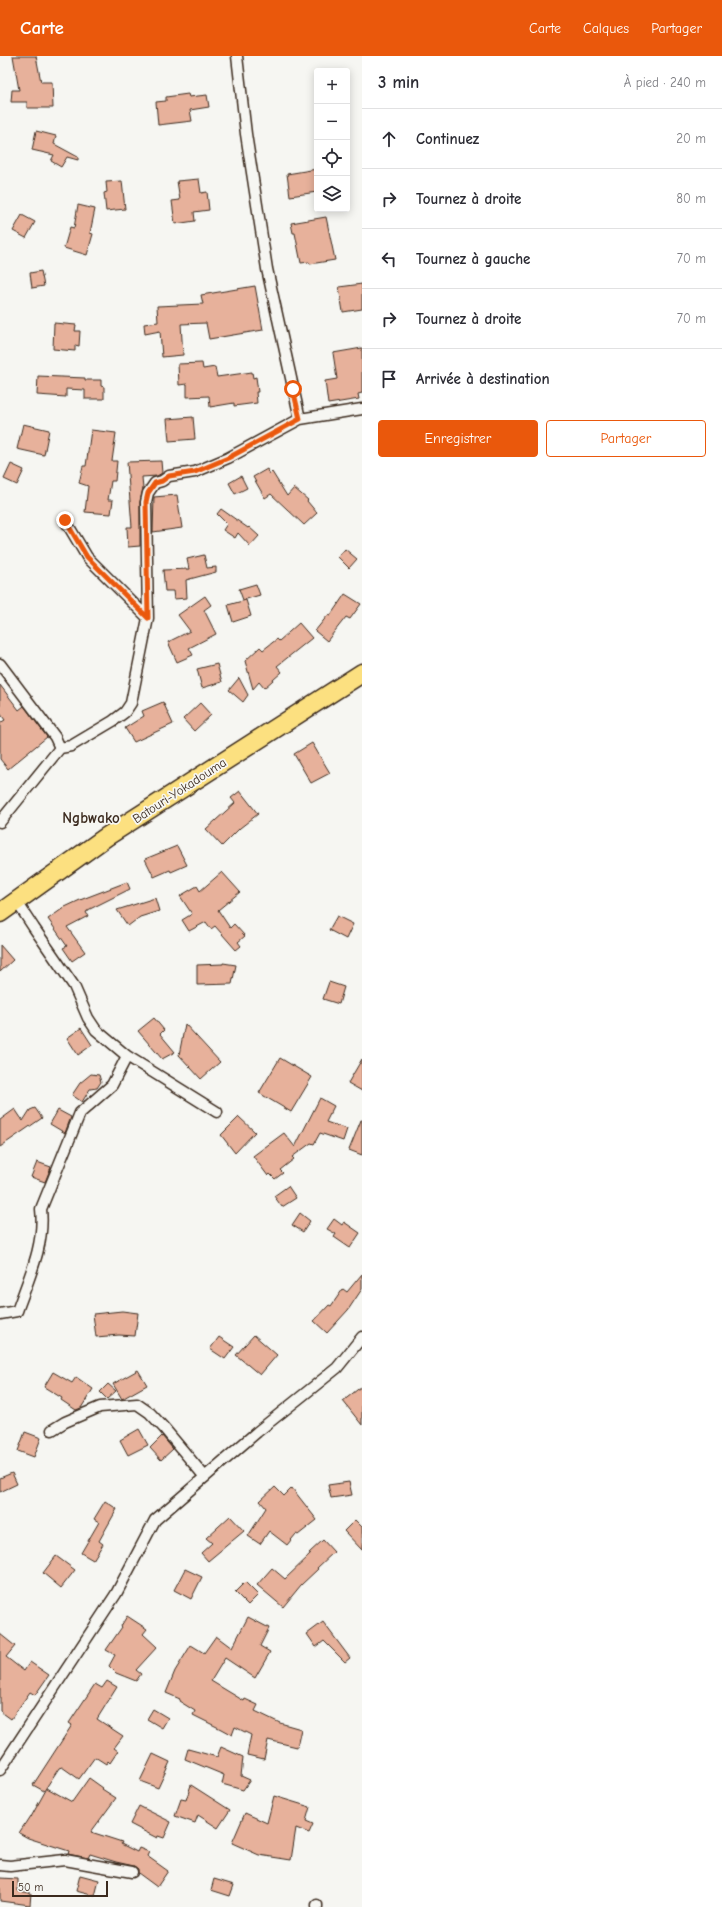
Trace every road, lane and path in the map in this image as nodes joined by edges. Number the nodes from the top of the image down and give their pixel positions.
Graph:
1 (237, 56) edge
2 (362, 409) edge
3 (300, 419) junction
4 (65, 520) dead end
5 (148, 618) junction
6 (0, 664) edge
7 (362, 673) edge
8 (60, 748) junction
9 (0, 822) edge
10 (17, 902) junction
11 (0, 914) edge
12 (127, 1056) junction
13 (217, 1112) dead end
14 (0, 1314) edge
15 (362, 1338) edge
16 (52, 1430) dead end
17 (205, 1476) junction
18 (0, 1770) edge
19 (0, 1865) edge
20 (132, 1872) dead end

1 - 3 street
2 - 3 street
3 - 5 street
4 - 5 street
5 - 8 street
6 - 8 street
7 - 10 highway, Batouri-Yokadouma
8 - 9 street
10 - 11 highway, Batouri-Yokadouma
10 - 12 street
12 - 13 street
12 - 14 street
15 - 17 street
16 - 17 street
17 - 18 street
19 - 20 street

